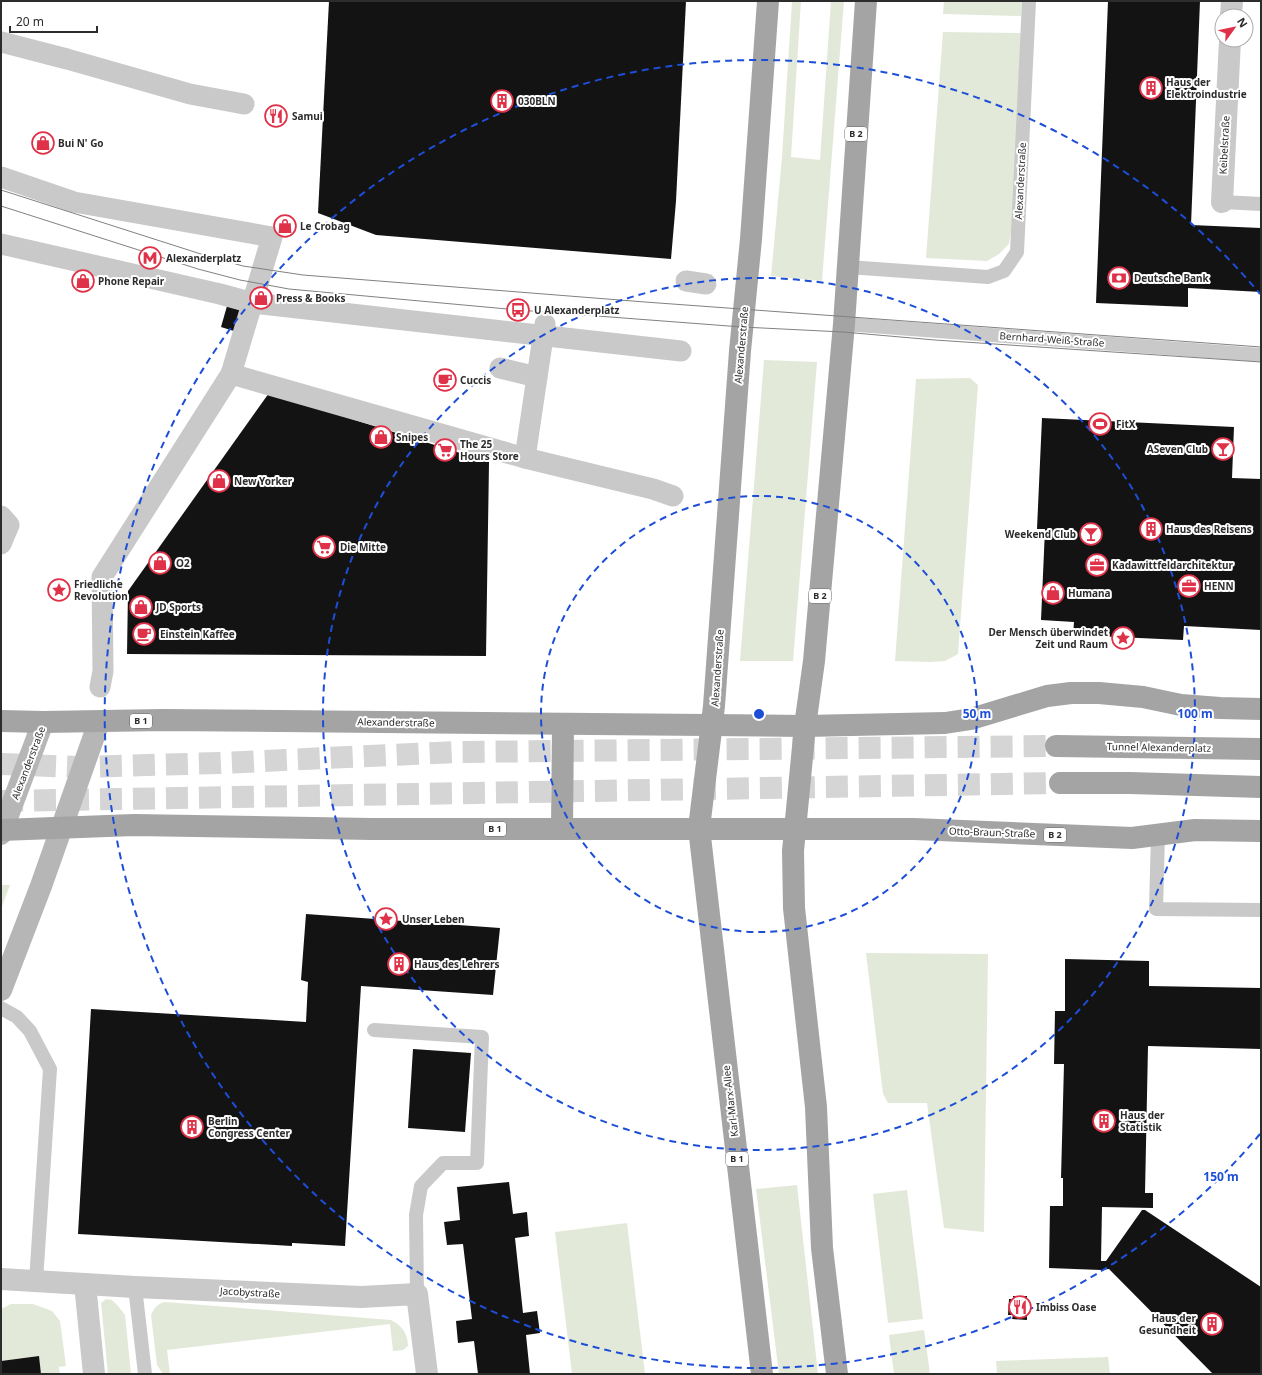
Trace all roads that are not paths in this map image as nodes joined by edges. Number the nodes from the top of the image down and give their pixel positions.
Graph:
1 (768, 1) edge
2 (866, 1) edge
3 (1029, 1) edge
4 (1, 42) edge
5 (1230, 48) edge
6 (68, 59) junction
7 (49, 71) dead end
8 (244, 104) dead end
9 (1, 177) edge
10 (1222, 202) joint
11 (1261, 204) edge
12 (1, 244) edge
13 (848, 266) junction
14 (253, 303) junction
15 (844, 324) junction
16 (544, 329) junction
17 (681, 350) dead end
18 (1261, 355) edge
19 (501, 369) dead end
20 (231, 374) junction
21 (537, 377) junction
22 (525, 458) junction
23 (673, 496) dead end
24 (1, 516) edge
25 (1, 544) edge
26 (100, 687) dead end
27 (1261, 710) edge
28 (1, 722) edge
29 (44, 722) junction
30 (99, 722) junction
31 (563, 724) junction
32 (712, 724) junction
33 (805, 726) junction
34 (1056, 746) tunnel mouth
35 (1261, 749) edge
36 (1060, 783) tunnel mouth
37 (1261, 787) edge
38 (61, 828) junction
39 (562, 828) junction
40 (699, 828) junction
41 (795, 829) junction
42 (2, 831) edge
43 (1261, 831) edge
44 (1158, 835) junction
45 (1261, 910) edge
46 (1, 990) edge
47 (1, 1008) edge
48 (374, 1030) dead end
49 (1, 1279) edge
50 (36, 1281) junction
51 (85, 1284) junction
52 (135, 1287) junction
53 (417, 1294) junction
54 (94, 1374) edge
55 (145, 1374) edge
56 (427, 1374) edge
57 (762, 1374) edge
58 (836, 1374) edge

1 - 32 main road, Alexanderstraße
2 - 13 main road, B 2
3 - 13 lane, Alexanderstraße
4 - 6 street
5 - 10 street, Keibelstraße
6 - 7 street
6 - 8 street
9 - 14 street
10 - 11 lane
12 - 14 street
13 - 15 main road, B 2
14 - 16 street
14 - 20 street
15 - 18 lane, Bernhard-Weiß-Straße
15 - 33 main road, B 2
16 - 17 street
16 - 21 street
19 - 21 street
20 - 22 street
20 - 26 street
21 - 22 street
22 - 23 street
24 - 25 street
27 - 33 main road
28 - 29 main road, B 1
29 - 30 main road, Alexanderstraße / B 1
29 - 42 main road, Alexanderstraße
30 - 31 main road, Alexanderstraße / B 1
30 - 38 main road
31 - 32 main road, Alexanderstraße / B 1
31 - 39 main road
32 - 33 main road, B 1
32 - 40 main road, Karl-Marx-Allee
33 - 41 main road
34 - 35 main road, Tunnel Alexanderplatz
36 - 37 main road
38 - 39 main road, B 1
38 - 42 main road, B 1
38 - 46 main road
39 - 40 main road, B 1
40 - 41 main road, B 2
40 - 57 main road, Karl-Marx-Allee / B 1
41 - 44 main road, Otto-Braun-Straße / B 2
41 - 58 main road
43 - 44 main road, Otto-Braun-Straße / B 2
44 - 45 lane
47 - 50 lane
48 - 53 lane
49 - 50 street, Jacobystraße
50 - 51 street, Jacobystraße
51 - 52 street, Jacobystraße
51 - 54 street
52 - 53 street, Jacobystraße
52 - 55 lane
53 - 56 street

